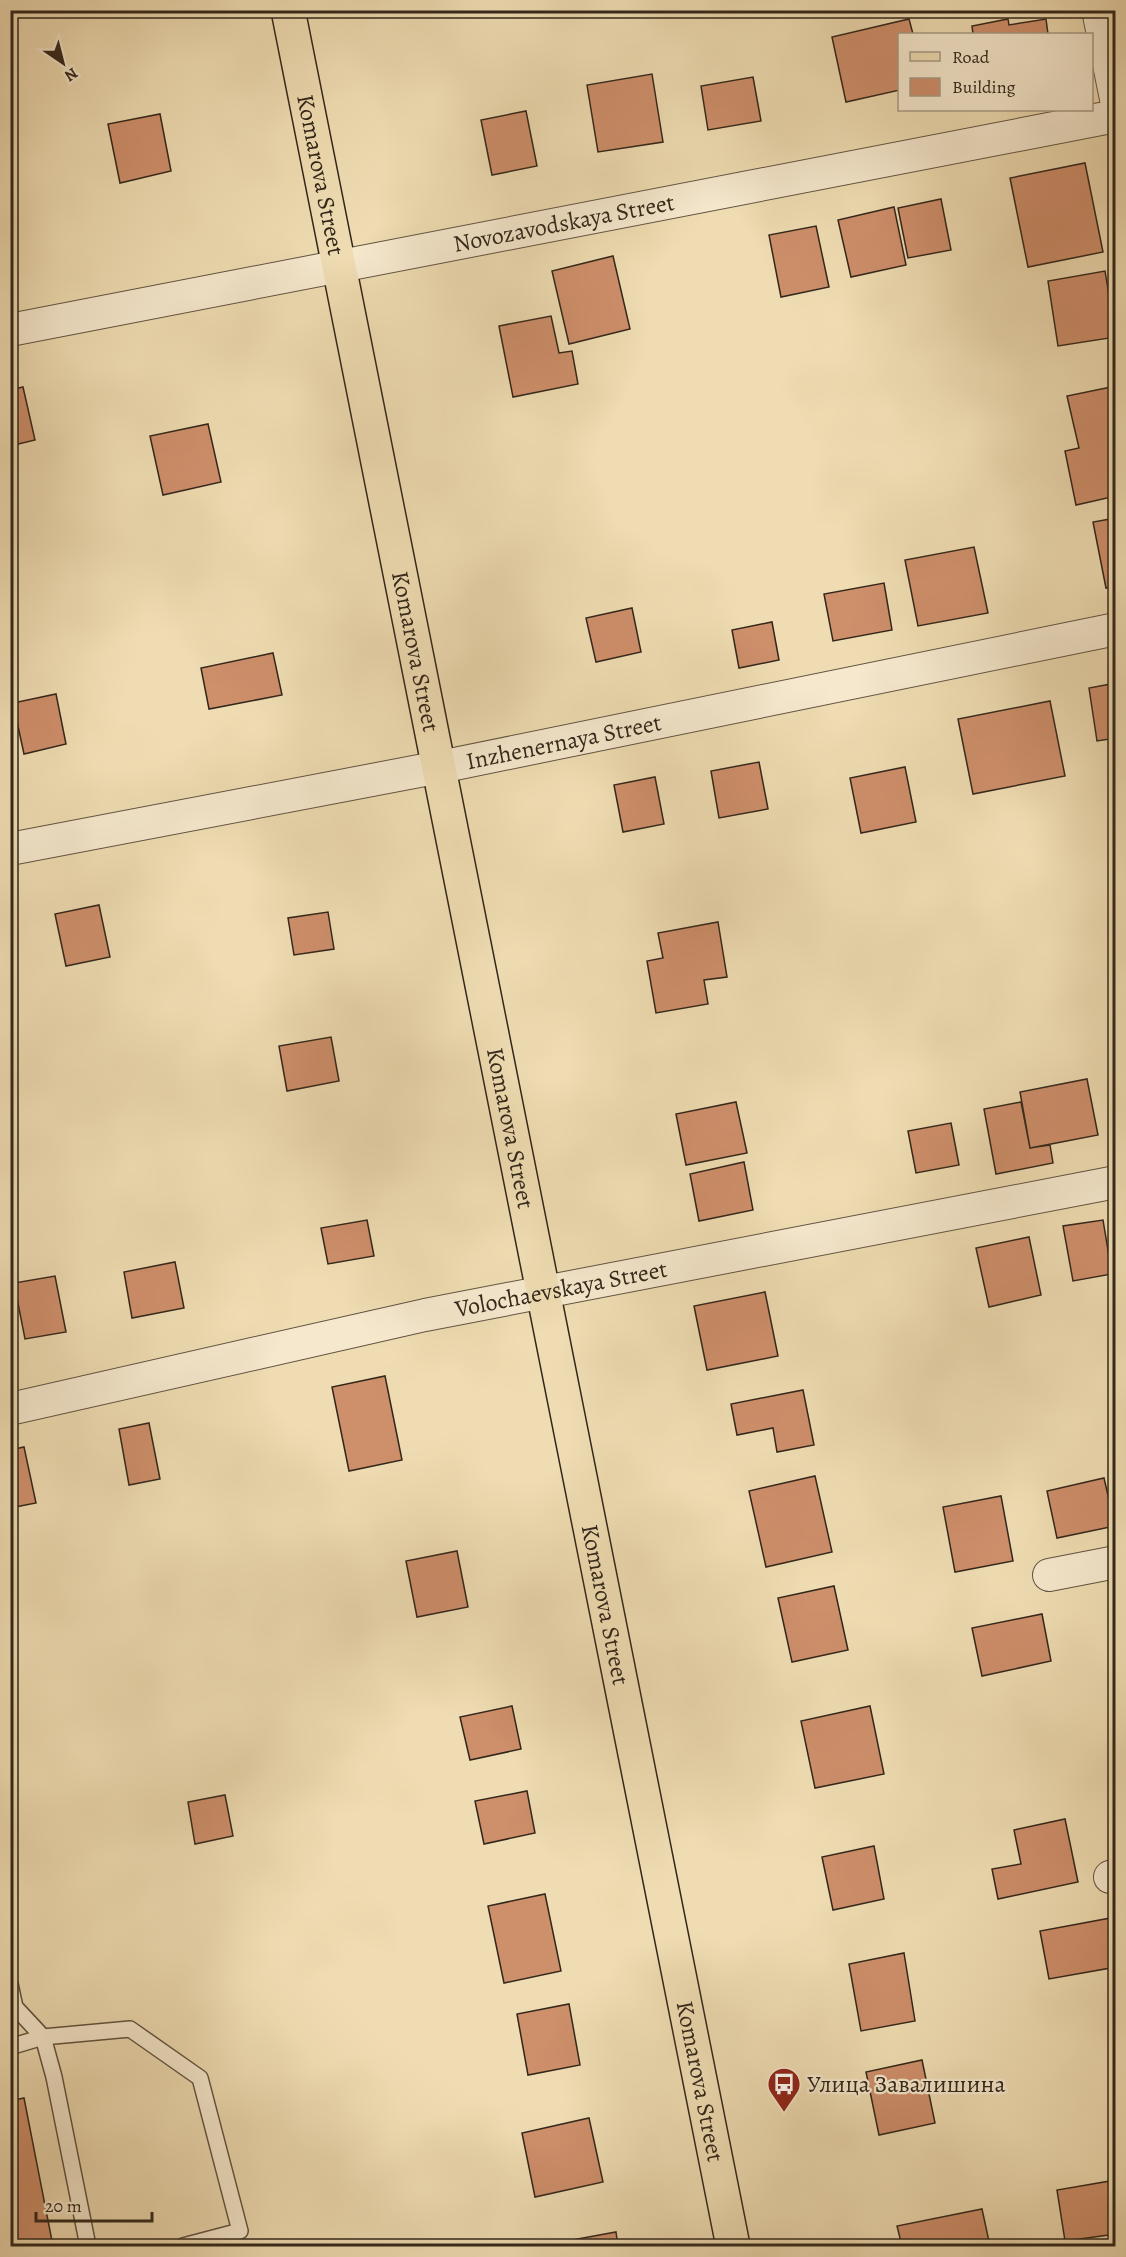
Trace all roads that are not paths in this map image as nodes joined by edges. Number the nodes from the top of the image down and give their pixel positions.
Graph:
1 (288, 10) edge
2 (1098, 10) edge
3 (1116, 99) edge
4 (1116, 116) edge
5 (337, 268) junction
6 (10, 330) edge
7 (1116, 629) edge
8 (440, 767) junction
9 (10, 849) edge
10 (1116, 1182) edge
11 (543, 1292) junction
12 (10, 1409) edge
13 (1116, 1562) edge
14 (1049, 1575) dead end
15 (10, 1984) edge
16 (43, 2037) junction
17 (10, 2047) edge
18 (88, 2247) edge
19 (183, 2247) edge
20 (733, 2247) edge

1 - 5 main road, Komarova Street
2 - 3 street
4 - 5 street, Novozavodskaya Street
5 - 6 street, Novozavodskaya Street
5 - 8 main road, Komarova Street
7 - 8 street, Inzhenernaya Street
8 - 9 street, Inzhenernaya Street
8 - 11 main road, Komarova Street
10 - 11 street, Volochaevskaya Street
11 - 12 street, Volochaevskaya Street
11 - 20 main road, Komarova Street
13 - 14 street
15 - 16 lane
16 - 17 lane
16 - 18 lane
16 - 19 lane

